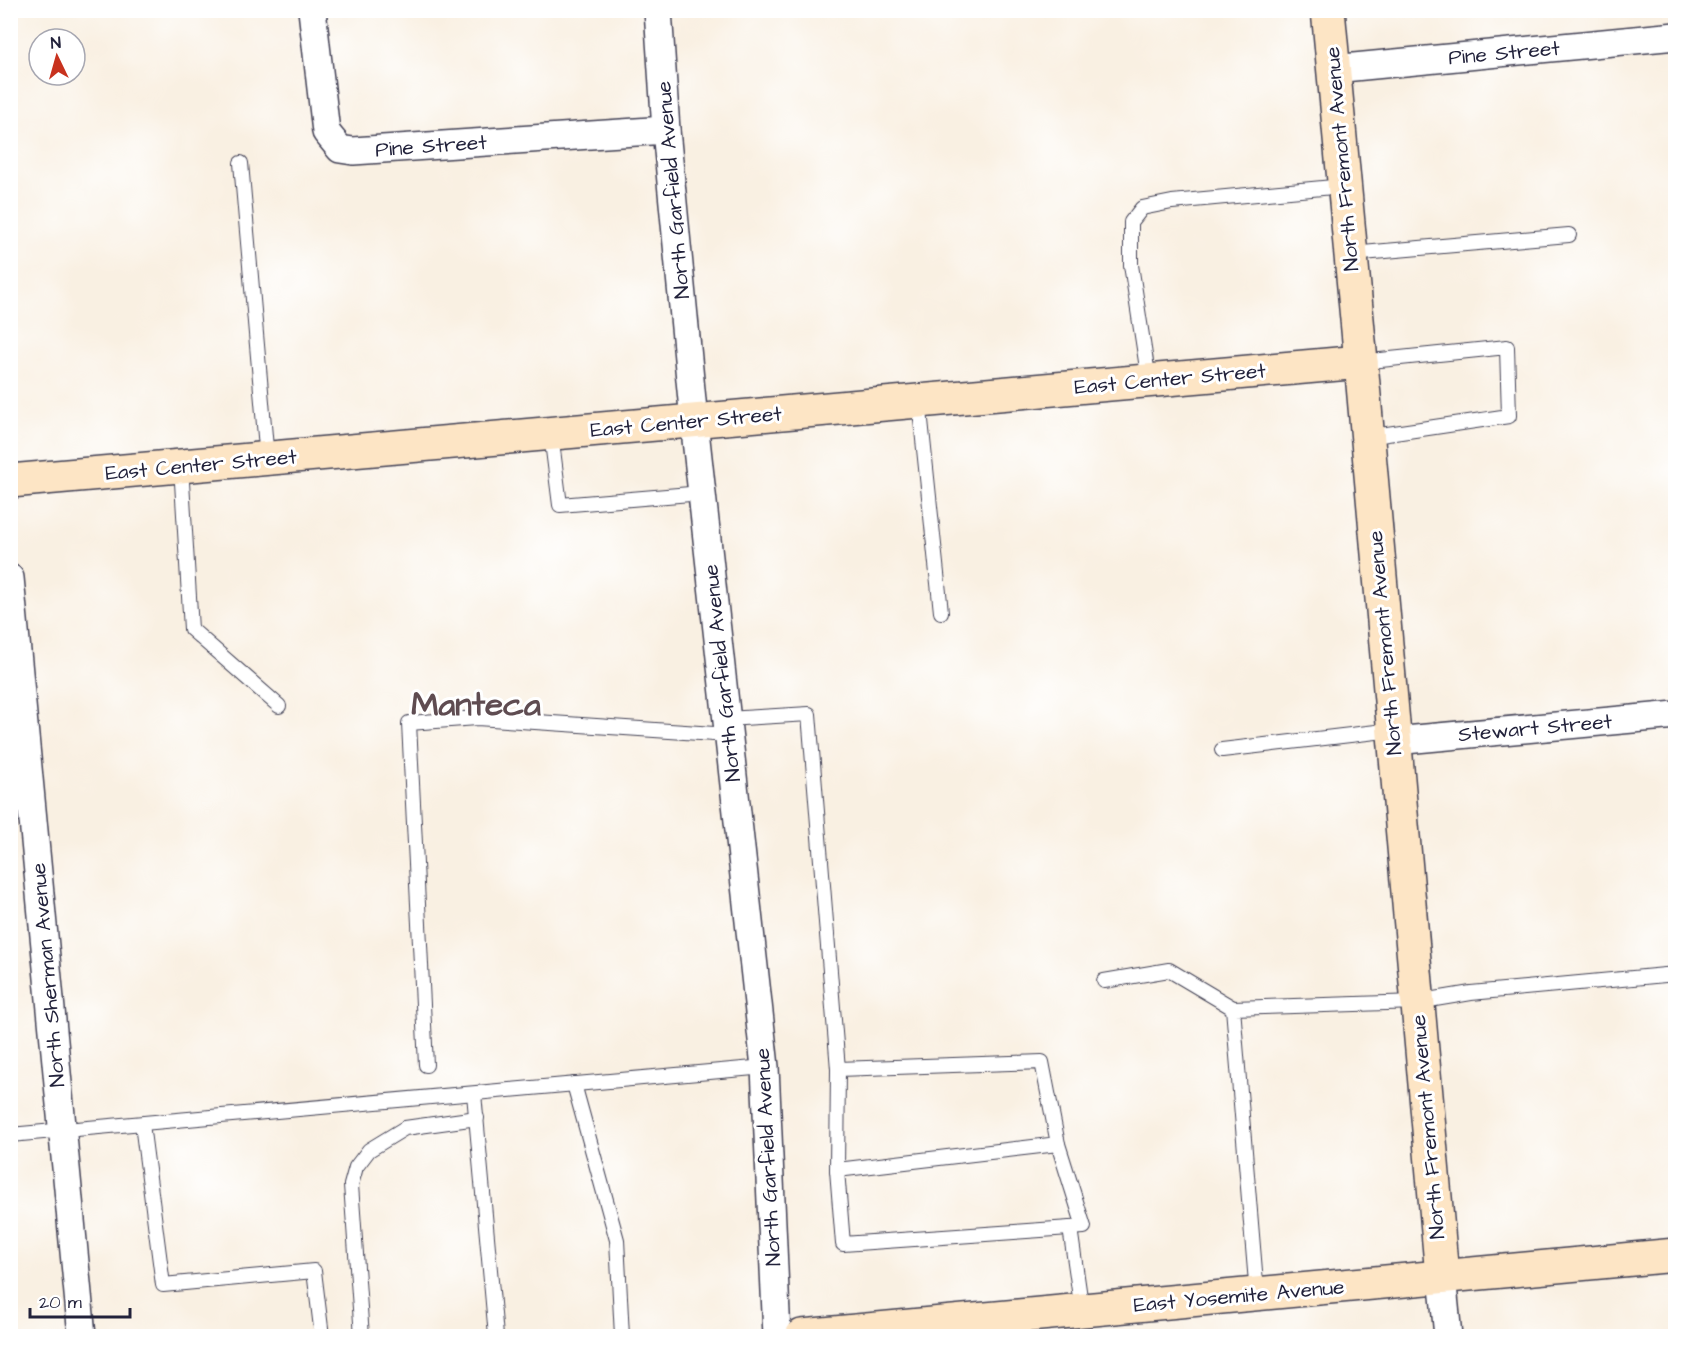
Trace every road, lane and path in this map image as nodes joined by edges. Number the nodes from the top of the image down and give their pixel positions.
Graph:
1 (312, 10) edge
2 (658, 10) edge
3 (1328, 10) edge
4 (1676, 36) edge
5 (1333, 69) junction
6 (666, 130) junction
7 (241, 163) dead end
8 (1344, 186) junction
9 (1569, 235) dead end
10 (1351, 254) junction
11 (1361, 362) junction
12 (1149, 381) junction
13 (919, 401) junction
14 (694, 421) junction
15 (551, 434) junction
16 (1367, 437) junction
17 (267, 459) junction
18 (181, 466) junction
19 (10, 481) edge
20 (702, 493) junction
21 (10, 579) edge
22 (941, 612) dead end
23 (279, 706) dead end
24 (1676, 715) edge
25 (728, 727) junction
26 (1393, 736) junction
27 (1222, 750) dead end
28 (1676, 974) edge
29 (1104, 981) dead end
30 (1417, 1002) junction
31 (1233, 1008) junction
32 (426, 1065) dead end
33 (765, 1067) junction
34 (838, 1069) junction
35 (574, 1084) junction
36 (474, 1094) junction
37 (477, 1118) junction
38 (142, 1124) junction
39 (63, 1131) junction
40 (10, 1136) edge
41 (1058, 1144) junction
42 (837, 1170) junction
43 (1070, 1228) junction
44 (1676, 1255) edge
45 (1442, 1276) junction
46 (1257, 1295) junction
47 (1082, 1311) junction
48 (859, 1334) edge
49 (82, 1336) edge
50 (322, 1336) edge
51 (362, 1336) edge
52 (496, 1336) edge
53 (622, 1336) edge
54 (777, 1336) edge
55 (802, 1336) edge
56 (1448, 1336) edge

1 - 6 street, Pine Street
2 - 6 street, North Garfield Avenue
3 - 5 street, North Fremont Avenue
4 - 5 street, Pine Street
5 - 8 street, North Fremont Avenue
6 - 14 street, North Garfield Avenue
7 - 17 lane
8 - 10 street, North Fremont Avenue
8 - 12 lane
9 - 10 lane
10 - 11 street, North Fremont Avenue
11 - 12 street, East Center Street
11 - 16 street, North Fremont Avenue
11 - 16 lane
12 - 13 street, East Center Street
13 - 14 street, East Center Street
13 - 22 lane
14 - 15 street, East Center Street
14 - 20 street, North Garfield Avenue
15 - 17 street, East Center Street
15 - 20 lane
16 - 26 street, North Fremont Avenue
17 - 18 street, East Center Street
18 - 19 street, East Center Street
18 - 23 lane
20 - 25 street, North Garfield Avenue
21 - 39 street, North Sherman Avenue
24 - 26 street, Stewart Street
25 - 32 lane
25 - 33 street, North Garfield Avenue
25 - 34 lane
26 - 27 lane
26 - 30 street, North Fremont Avenue
28 - 30 lane
29 - 31 lane
30 - 31 lane
30 - 45 street, North Fremont Avenue
31 - 46 lane
33 - 35 lane
33 - 54 street, North Garfield Avenue
34 - 41 lane
34 - 42 lane
35 - 36 lane
35 - 53 lane
36 - 37 lane
36 - 38 lane
37 - 51 lane
37 - 52 lane
38 - 39 lane
38 - 50 lane
39 - 40 lane
39 - 49 street, North Sherman Avenue
41 - 42 lane
41 - 43 lane
42 - 43 lane
43 - 47 lane
44 - 45 street, East Yosemite Avenue
45 - 46 street, East Yosemite Avenue
45 - 56 street
46 - 47 street, East Yosemite Avenue
47 - 48 street, East Yosemite Avenue
48 - 55 street, East Yosemite Avenue

